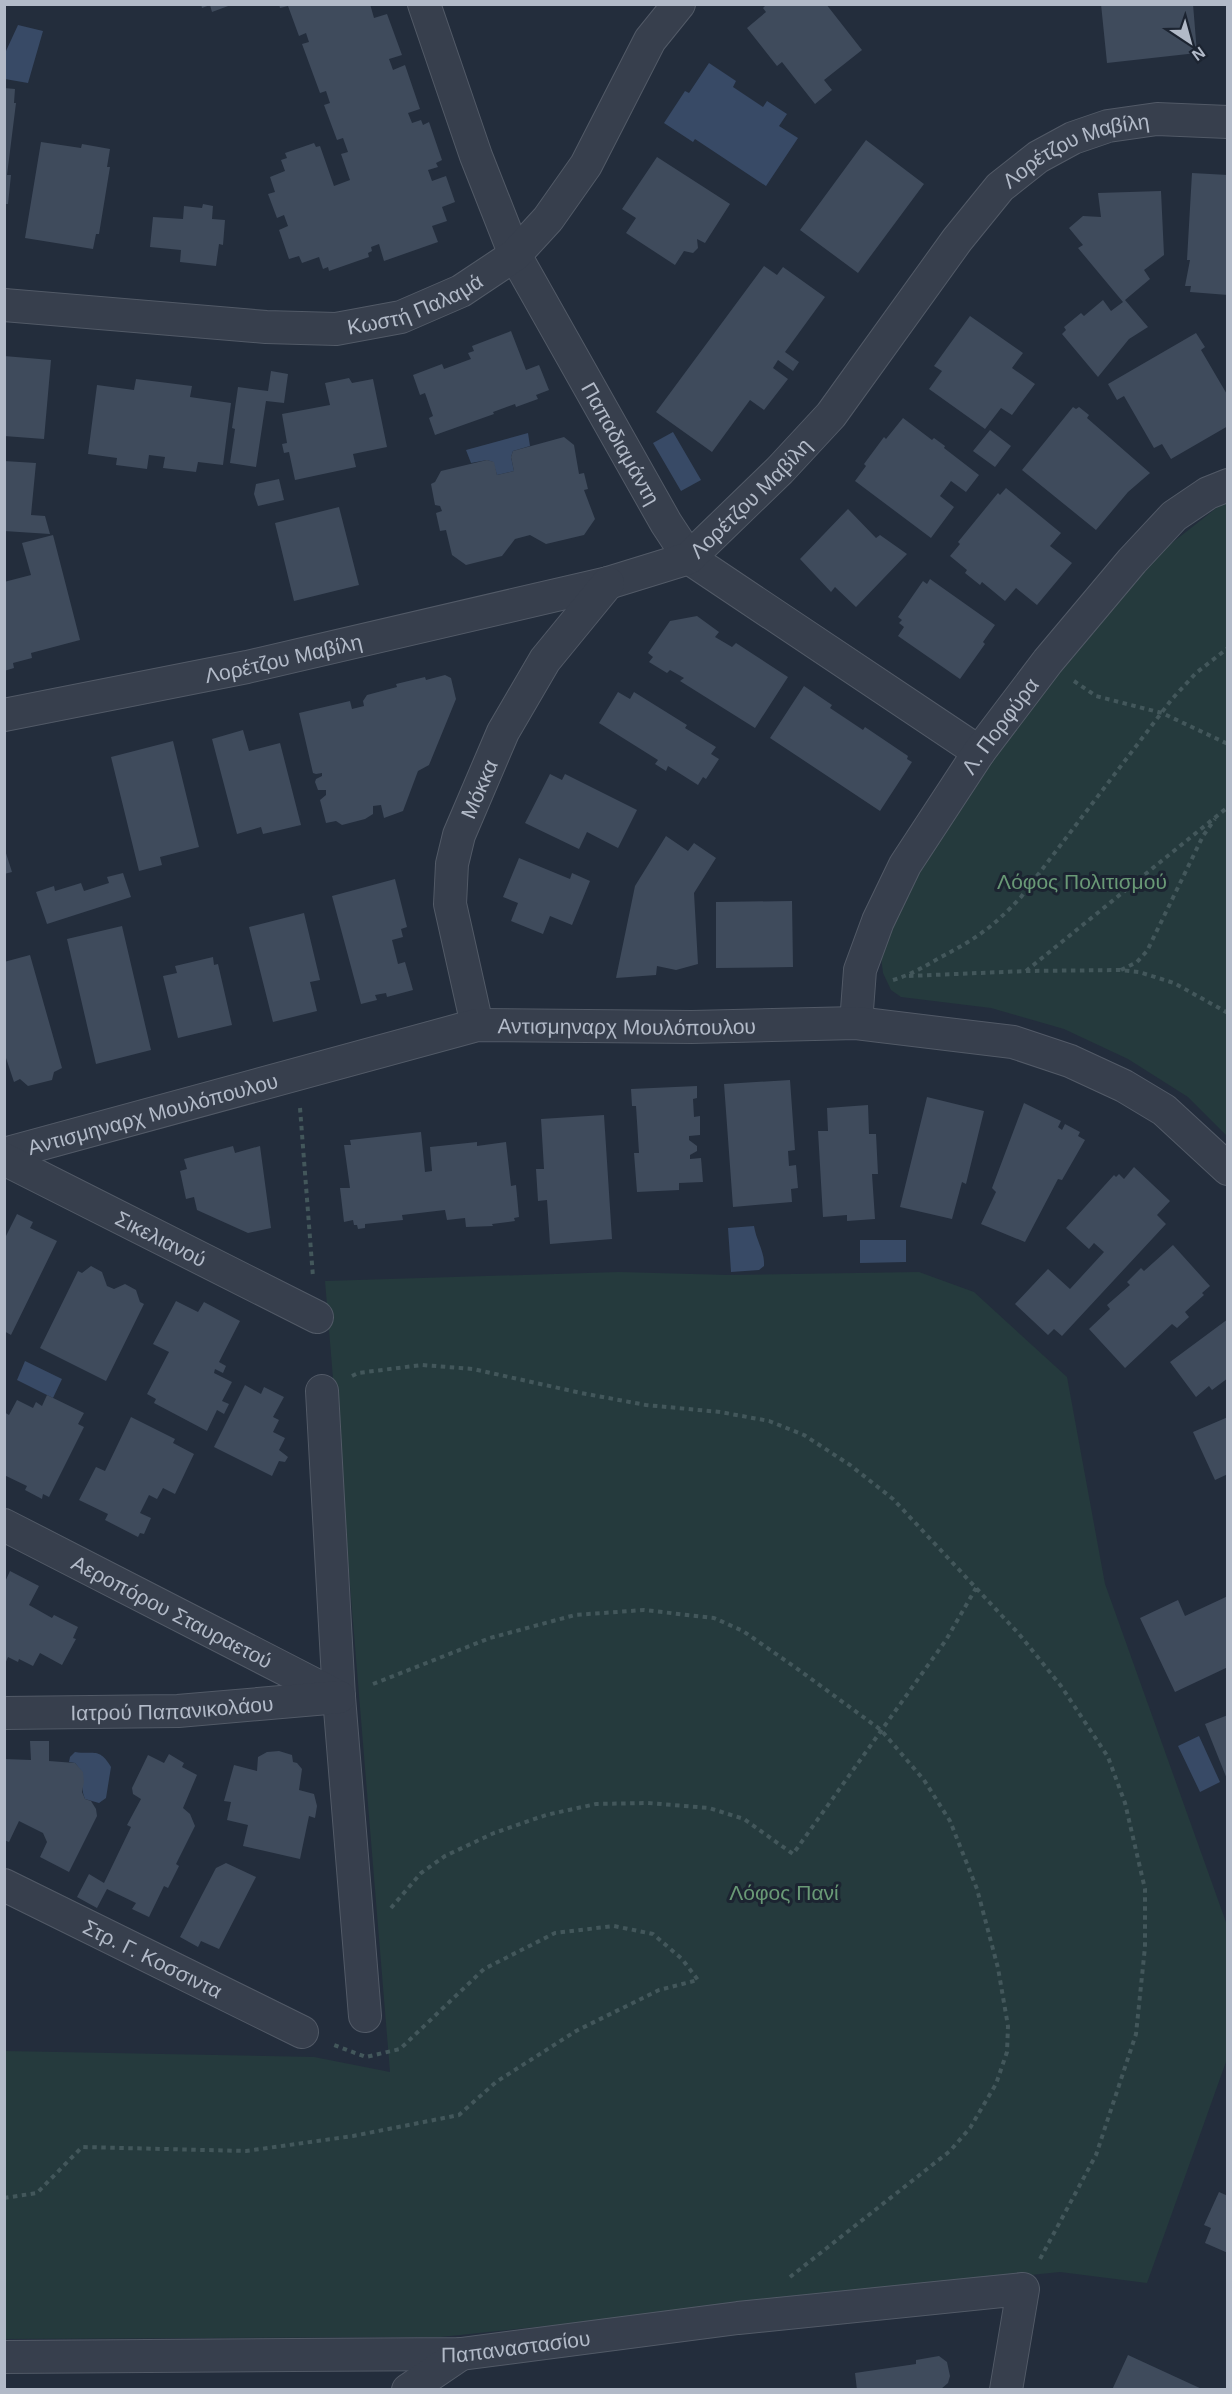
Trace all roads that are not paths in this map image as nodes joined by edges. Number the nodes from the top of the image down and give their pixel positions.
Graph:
1 (424, 4) edge
2 (679, 4) edge
3 (1227, 122) edge
4 (515, 255) junction
5 (4, 305) edge
6 (1227, 485) edge
7 (688, 558) junction
8 (608, 583) junction
9 (4, 715) edge
10 (980, 752) junction
11 (856, 1023) junction
12 (477, 1025) junction
13 (4, 1154) edge
14 (4, 1159) edge
15 (1227, 1169) edge
16 (317, 1317) road end
17 (322, 1391) road end
18 (4, 1525) edge
19 (339, 1697) junction
20 (4, 1713) edge
21 (4, 1885) edge
22 (365, 2016) dead end
23 (302, 2032) road end
24 (461, 2354) junction
25 (4, 2357) edge
26 (408, 2390) edge
27 (1006, 2390) edge

1 - 4 street, Παπαδιαμάντη
2 - 4 street, Κωστή Παλαμά
3 - 7 street, Λορέτζου Μαβίλη
4 - 5 street, Κωστή Παλαμά
4 - 7 street, Παπαδιαμάντη
6 - 10 street, Λ. Πορφύρα
7 - 8 street, Λορέτζου Μαβίλη
7 - 10 street, Παπαδιαμάντη
8 - 9 street, Λορέτζου Μαβίλη
8 - 12 street, Μόκκα
10 - 11 street, Λ. Πορφύρα
11 - 12 street, Αντισμηναρχ Μουλόπουλου
11 - 15 street, Αντισμηναρχ Μουλόπουλου
12 - 13 street, Αντισμηναρχ Μουλόπουλου
14 - 16 street, Σικελιανού
17 - 19 street
18 - 19 street, Αεροπόρου Σταυραετού
19 - 20 street, Ιατρού Παπανικολάου
19 - 22 street
21 - 23 street, Στρ. Γ. Κοσσιντα
24 - 25 street, Παπαναστασίου
24 - 26 street
24 - 27 street, Παπαναστασίου

